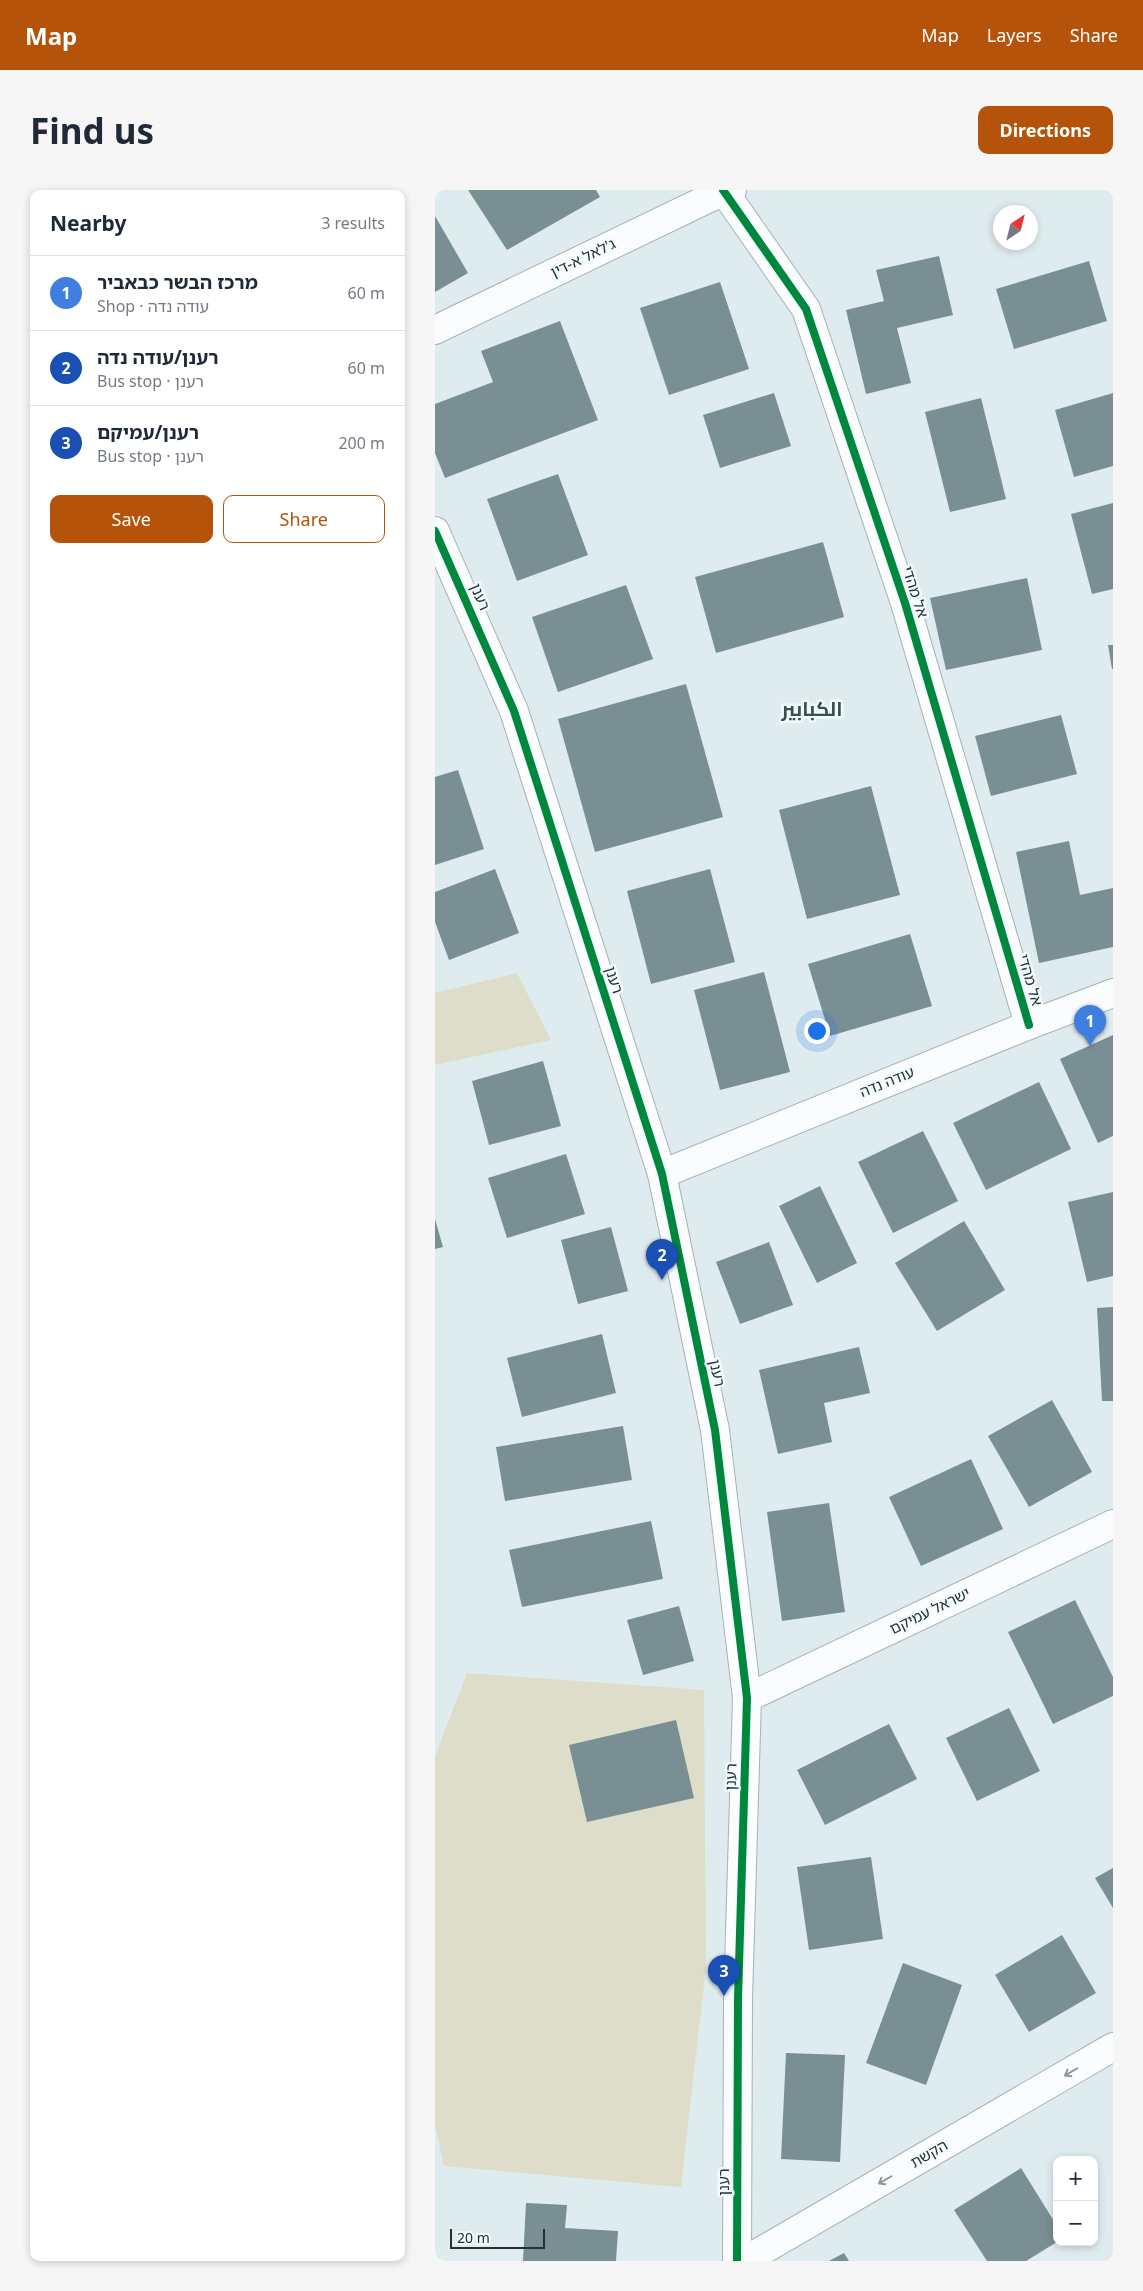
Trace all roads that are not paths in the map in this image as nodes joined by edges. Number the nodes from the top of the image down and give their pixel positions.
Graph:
1 (726, 190) edge
2 (435, 330) edge
3 (435, 530) edge
4 (1113, 993) edge
5 (1029, 1025) junction
6 (662, 1174) junction
7 (1113, 1524) edge
8 (747, 1698) junction
9 (1113, 2047) edge
10 (737, 2261) edge
11 (744, 2261) edge

1 - 2 street, ג'לאל א-דין
1 - 5 street, אל מהדי
3 - 6 street, רענן
4 - 5 street, עודה נדה
5 - 6 street, עודה נדה
6 - 8 street, רענן
7 - 8 street, ישראל עמיקם
8 - 10 street, רענן
9 -> 11 street, הקשת

